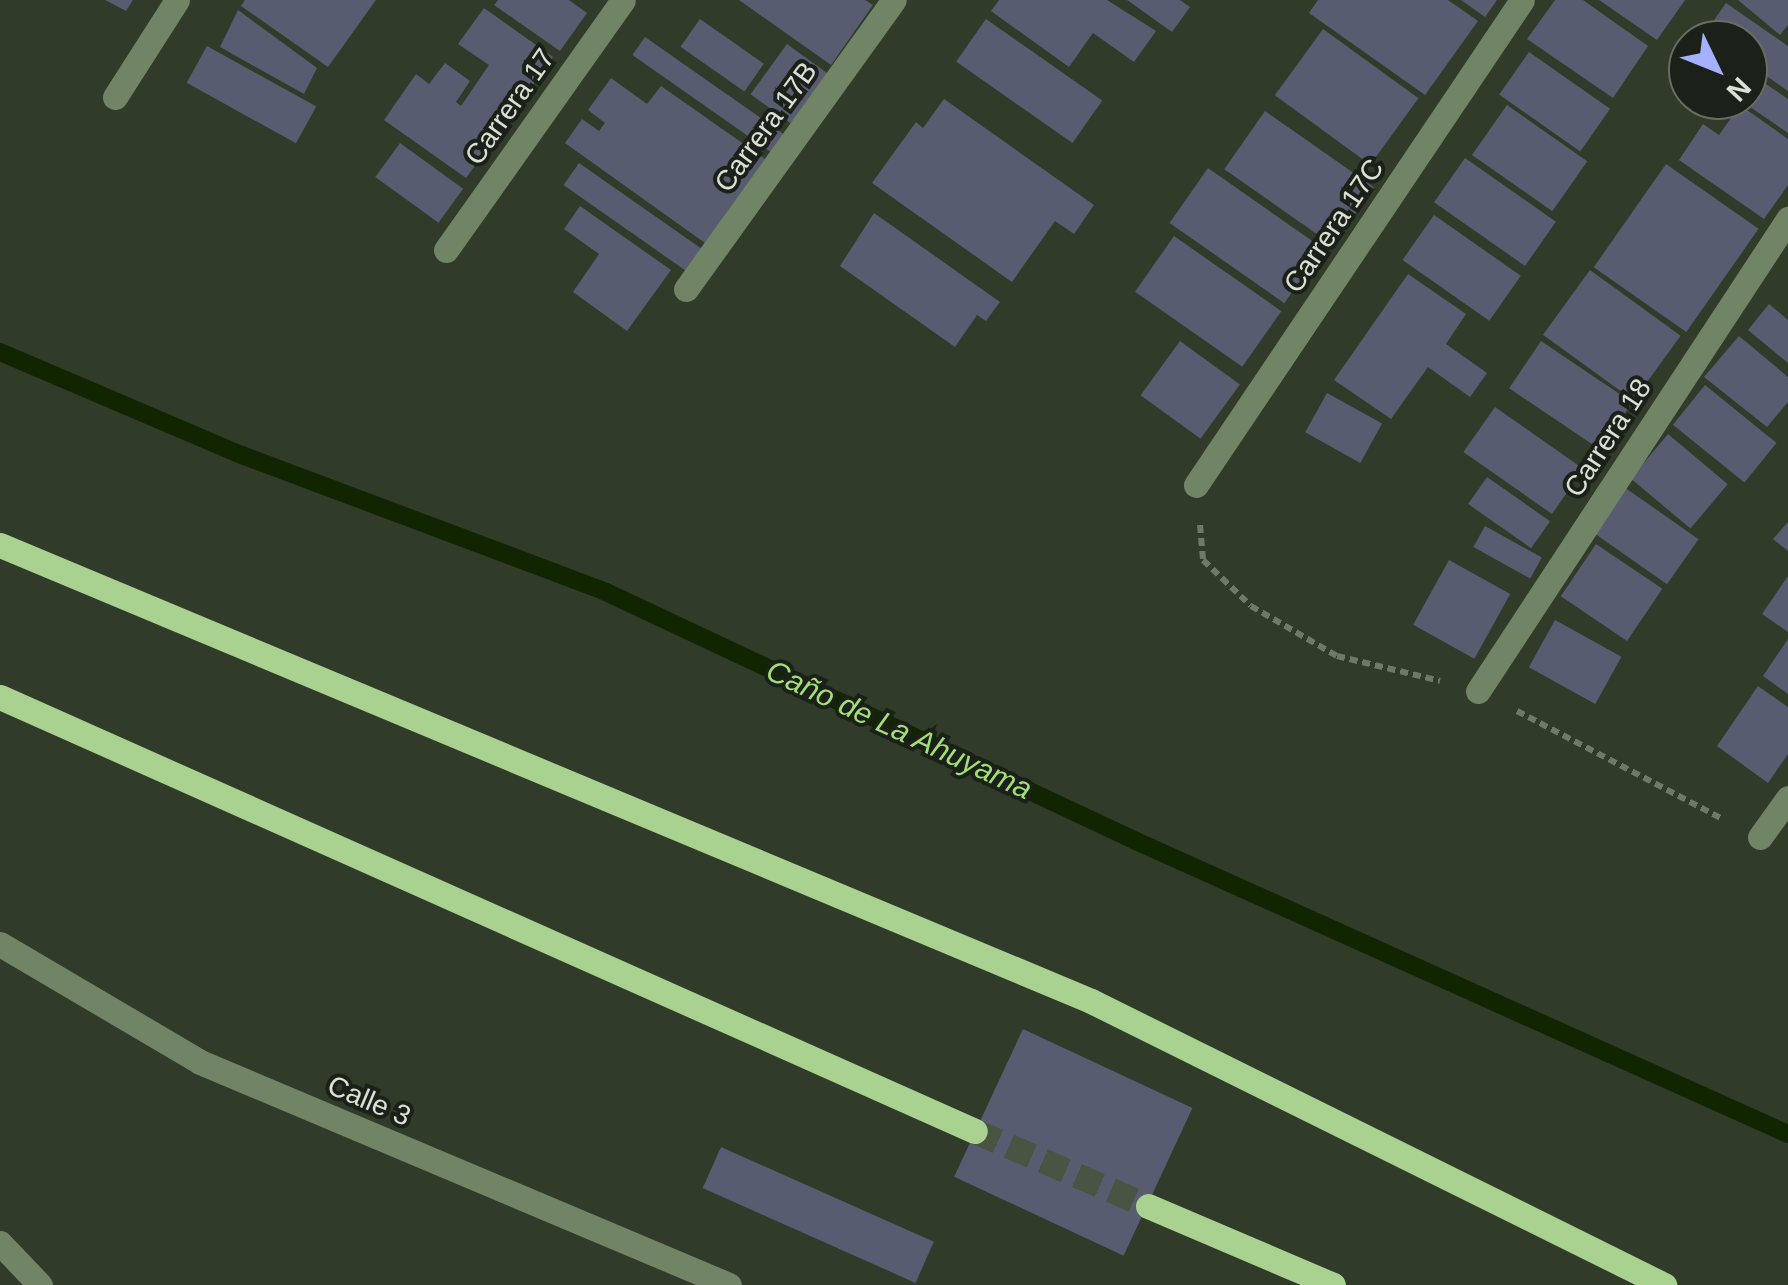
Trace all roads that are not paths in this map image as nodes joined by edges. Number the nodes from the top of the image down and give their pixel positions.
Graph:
1 (176, 0) edge
2 (624, 0) edge
3 (894, 0) edge
4 (1522, 0) edge
5 (115, 98) dead end
6 (1788, 218) edge
7 (446, 250) dead end
8 (686, 290) dead end
9 (1196, 485) dead end
10 (0, 545) edge
11 (1478, 690) dead end
12 (0, 697) edge
13 (1788, 798) edge
14 (1760, 837) dead end
15 (0, 944) edge
16 (975, 1130) tunnel mouth
17 (1148, 1206) tunnel mouth
18 (0, 1243) edge
19 (40, 1285) edge
20 (729, 1285) edge
21 (1333, 1285) edge
22 (1664, 1285) edge

1 - 5 street
2 - 7 street, Carrera 17
3 - 8 street, Carrera 17B
4 - 9 street, Carrera 17C
6 - 11 street, Carrera 18
10 - 22 main road
12 - 16 main road
13 - 14 street
15 - 20 street, Calle 3
17 - 21 main road
18 - 19 street

